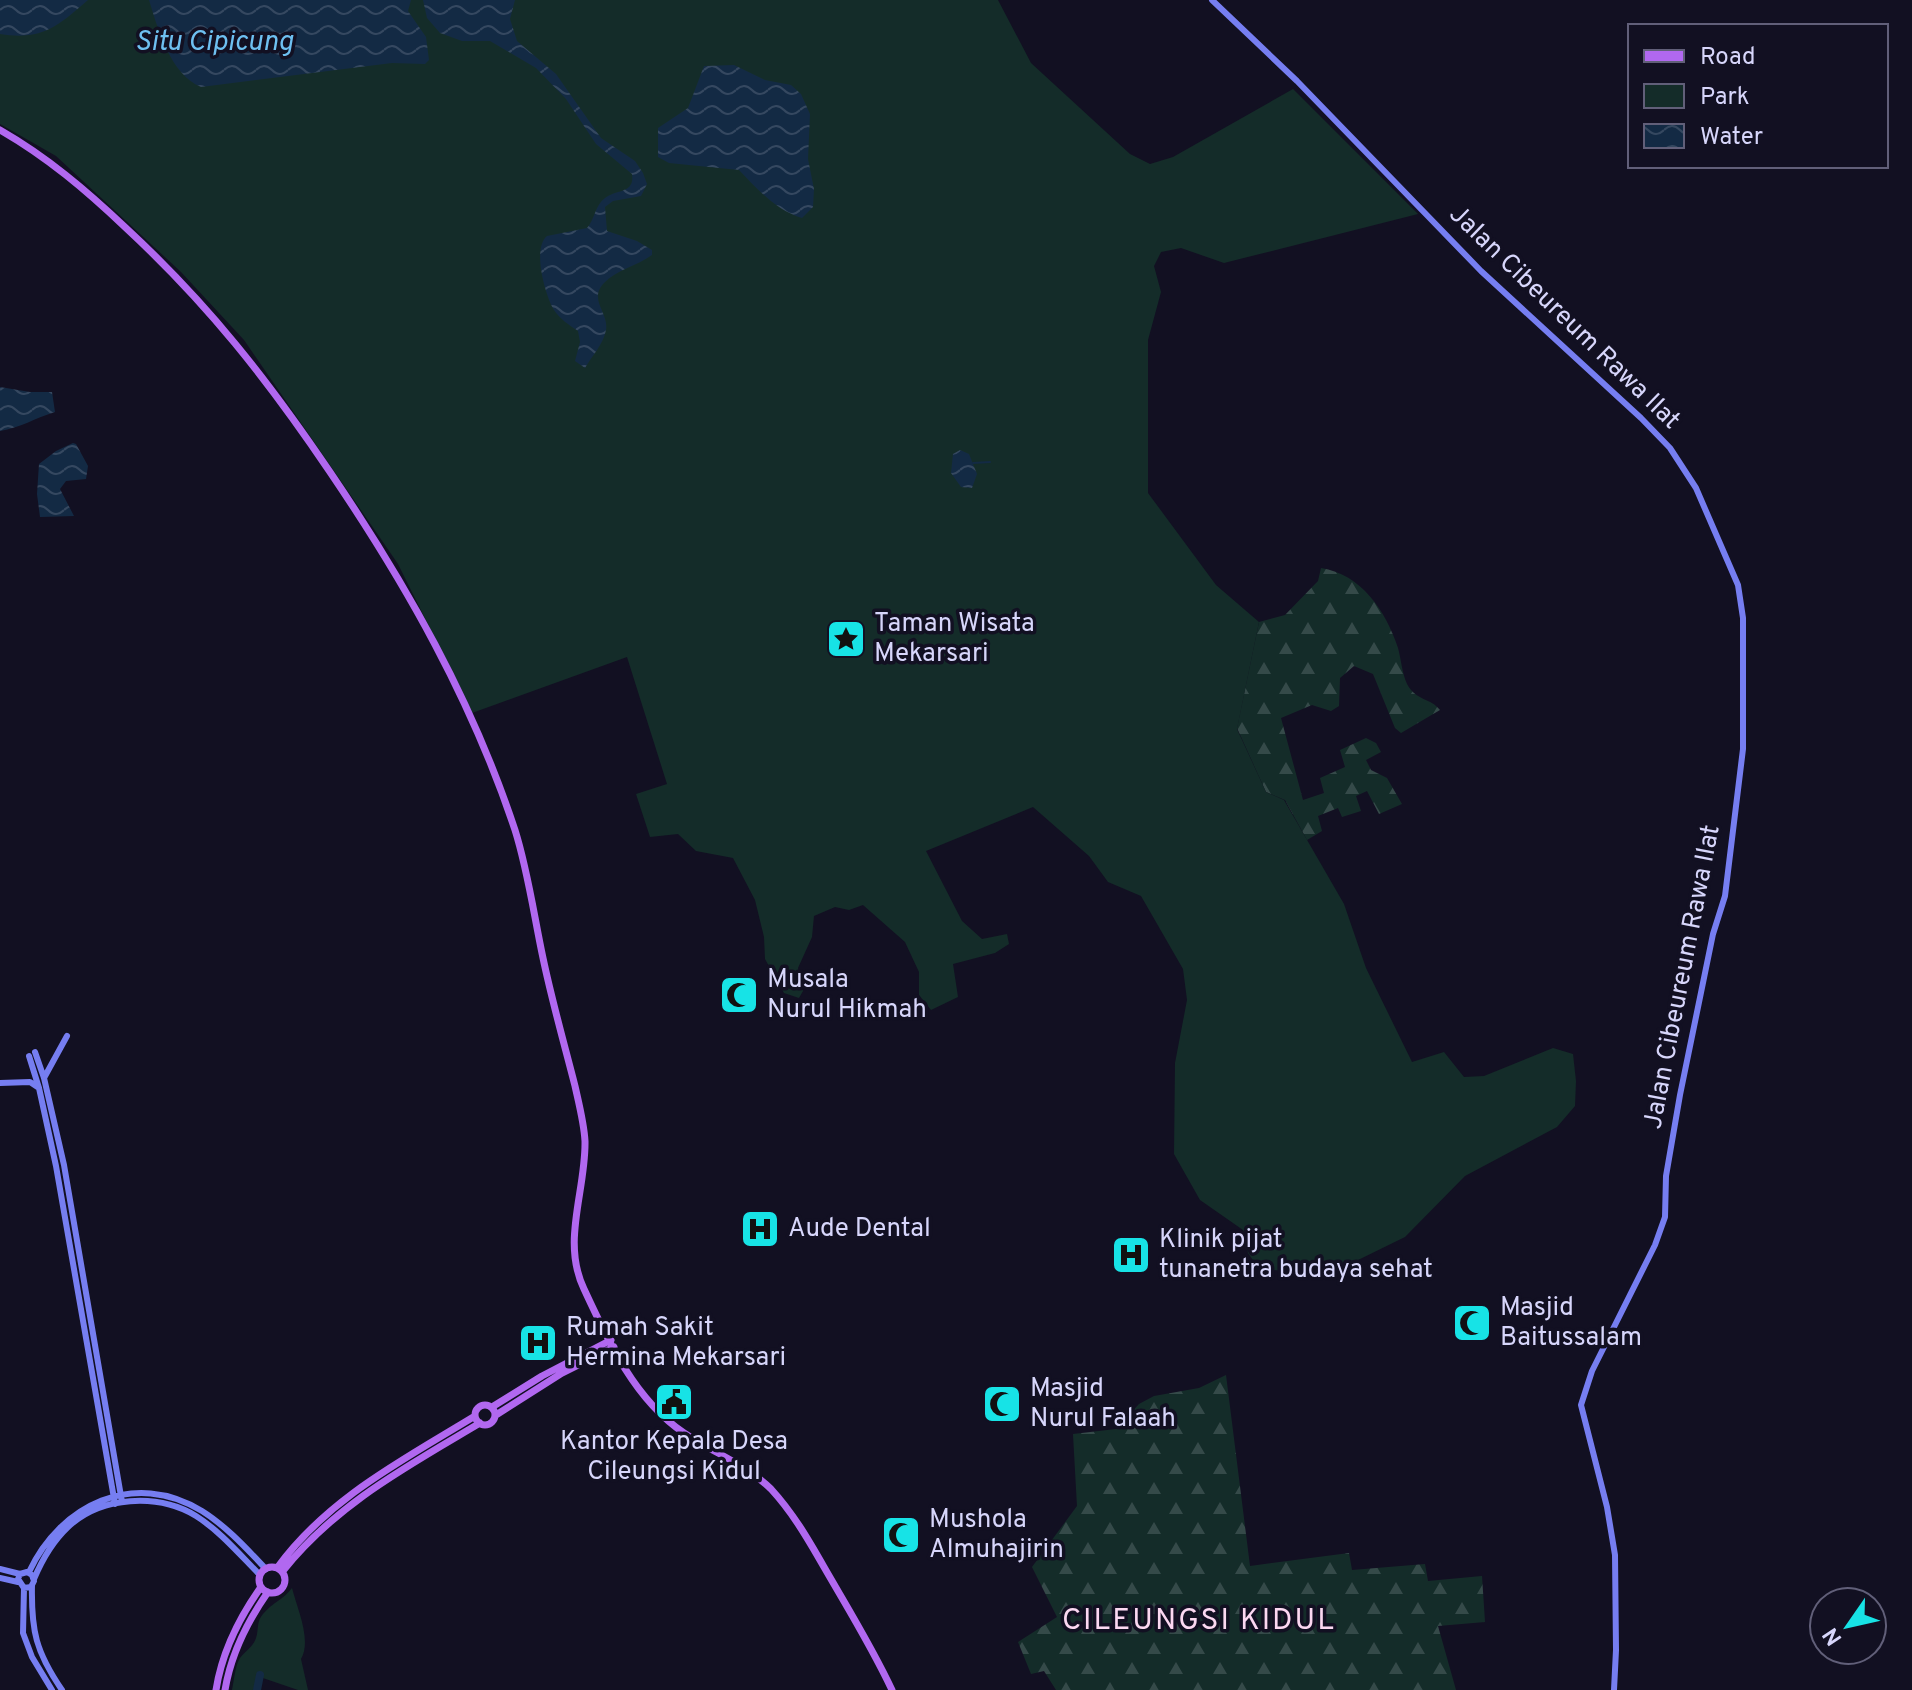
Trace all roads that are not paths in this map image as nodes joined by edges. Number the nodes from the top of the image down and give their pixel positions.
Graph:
1 (1212, 0) edge
2 (0, 130) edge
3 (67, 1036) dead end
4 (44, 1078) junction
5 (0, 1083) edge
6 (39, 1088) junction
7 (612, 1344) junction
8 (494, 1411) junction
9 (478, 1420) junction
10 (117, 1499) junction
11 (0, 1569) edge
12 (280, 1570) junction
13 (263, 1572) junction
14 (20, 1574) junction
15 (0, 1578) edge
16 (32, 1579) junction
17 (21, 1585) junction
18 (264, 1590) junction
19 (52, 1690) edge
20 (62, 1690) edge
21 (216, 1690) edge
22 (225, 1690) edge
23 (892, 1690) edge
24 (1614, 1690) edge

1 - 24 street, Jalan Cibeureum Rawa Ilat
2 - 7 main road
3 - 4 street
4 - 6 street
4 - 10 street
5 - 6 street
6 - 10 street
7 - 8 main road
7 - 23 main road
8 - 9 main road
8 - 9 main road
9 - 12 main road
10 - 13 street
10 - 16 street
11 - 14 street
12 - 13 main road
12 - 18 main road
13 - 18 main road
14 - 16 street
14 - 17 street
15 - 17 street
16 - 17 street
16 - 20 street
17 - 19 street
18 - 21 main road
18 - 22 main road

